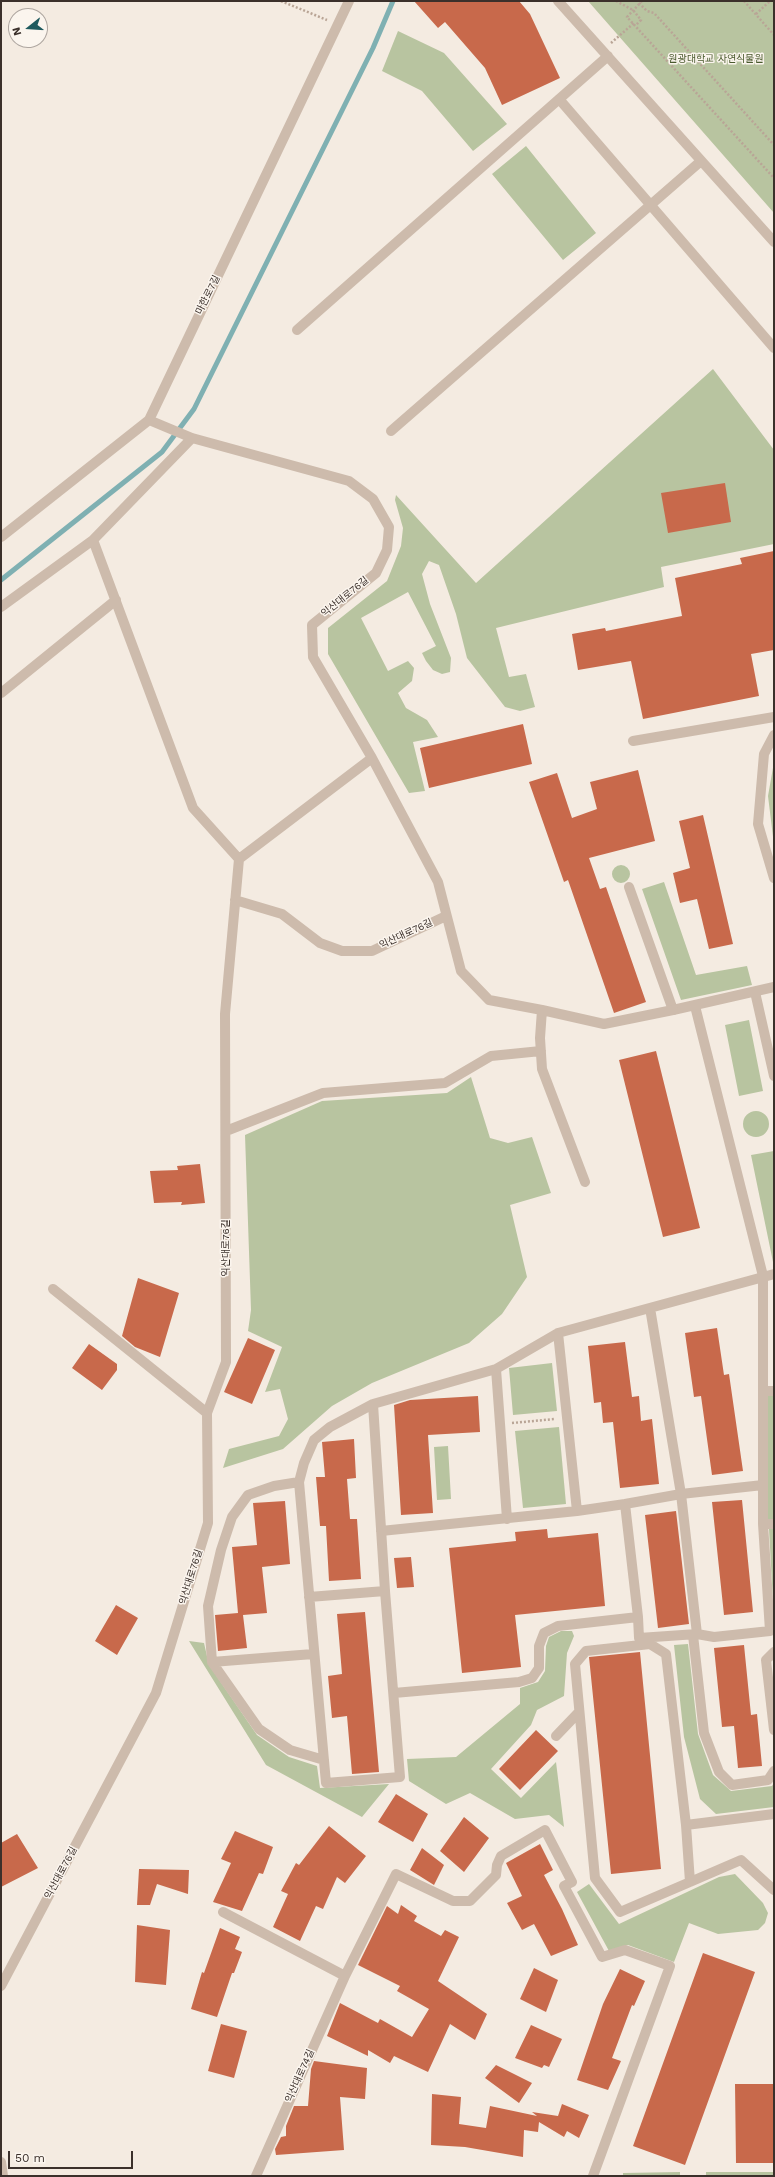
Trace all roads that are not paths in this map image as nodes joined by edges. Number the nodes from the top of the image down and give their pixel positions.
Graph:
1 (349, 1) edge
2 (558, 1) edge
3 (606, 53) junction
4 (559, 100) junction
5 (701, 161) junction
6 (650, 205) junction
7 (774, 242) edge
8 (297, 330) dead end
9 (774, 348) edge
10 (149, 420) junction
11 (391, 431) dead end
12 (190, 437) junction
13 (1, 536) edge
14 (93, 540) junction
15 (116, 600) junction
16 (1, 607) edge
17 (1, 693) edge
18 (774, 717) edge
19 (774, 735) edge
20 (633, 740) dead end
21 (372, 758) junction
22 (239, 860) junction
23 (774, 878) edge
24 (629, 887) dead end
25 (235, 900) junction
26 (446, 916) junction
27 (774, 987) edge
28 (755, 992) junction
29 (694, 1006) junction
30 (542, 1010) junction
31 (673, 1010) junction
32 (541, 1051) junction
33 (774, 1076) edge
34 (226, 1131) junction
35 (586, 1182) dead end
36 (774, 1274) edge
37 (763, 1276) junction
38 (54, 1289) dead end
39 (650, 1308) junction
40 (558, 1333) junction
41 (496, 1369) junction
42 (763, 1391) junction
43 (774, 1391) edge
44 (373, 1404) junction
45 (207, 1413) junction
46 (299, 1482) junction
47 (763, 1485) junction
48 (681, 1494) junction
49 (625, 1504) junction
50 (576, 1511) junction
51 (507, 1519) junction
52 (763, 1524) junction
53 (774, 1524) edge
54 (381, 1531) junction
55 (385, 1591) junction
56 (309, 1597) junction
57 (638, 1618) junction
58 (772, 1631) edge
59 (695, 1634) junction
60 (774, 1652) edge
61 (313, 1654) junction
62 (212, 1662) junction
63 (394, 1693) junction
64 (579, 1712) junction
65 (774, 1730) edge
66 (556, 1736) dead end
67 (324, 1760) junction
68 (774, 1771) edge
69 (774, 1814) edge
70 (686, 1825) junction
71 (690, 1882) junction
72 (774, 1890) edge
73 (223, 1912) dead end
74 (345, 1976) junction
75 (1, 1986) edge
76 (1, 2162) edge
77 (3, 2176) edge
78 (256, 2176) edge
79 (593, 2176) edge

1 - 10 street, 마한로7길
2 - 3 street
3 - 4 street
3 - 5 street
4 - 6 street
4 - 8 street
5 - 6 street
5 - 7 street
6 - 9 street
6 - 11 street
10 - 12 street, 익산대로76길
10 - 13 street, 마한로7길
12 - 14 street
12 - 21 street, 익산대로76길
14 - 15 street
14 - 16 street
15 - 17 street
15 - 22 street
18 - 20 street
19 - 23 street
21 - 22 street
21 - 26 street, 익산대로76길
22 - 25 street, 익산대로76길
24 - 31 street
25 - 26 street, 익산대로76길
25 - 34 street, 익산대로76길
26 - 30 street, 익산대로76길
27 - 28 street, 익산대로76길
28 - 29 street, 익산대로76길
28 - 33 street
29 - 31 street, 익산대로76길
29 - 37 street
30 - 31 street, 익산대로76길
30 - 32 street
32 - 34 street
32 - 35 street
34 - 45 street, 익산대로76길
36 - 37 street
37 - 39 street
37 - 42 street
38 - 45 street
39 - 40 street
39 - 48 street
40 - 41 street
40 - 50 street
41 - 44 street
41 - 51 street
42 - 43 street
42 - 47 street
44 - 46 street
44 - 54 street
45 - 75 street, 익산대로76길
46 - 56 street
46 - 62 street
47 - 48 street
47 - 52 street
48 - 49 street
48 - 59 street
49 - 50 street
49 - 57 street
50 - 51 street
51 - 54 street
52 - 53 street
52 - 58 street
54 - 55 street
55 - 56 street
55 - 63 street
56 - 61 street
57 - 59 street
57 - 63 street
58 - 59 street
59 - 68 street
60 - 65 street
61 - 62 street
61 - 67 street
62 - 67 street
63 - 67 street
64 - 66 street
64 - 70 street
64 - 71 street
69 - 70 street
70 - 71 street
71 - 72 street
73 - 74 street
74 - 78 street, 익산대로74길
74 - 79 street, 익산대로74길
76 - 77 street

